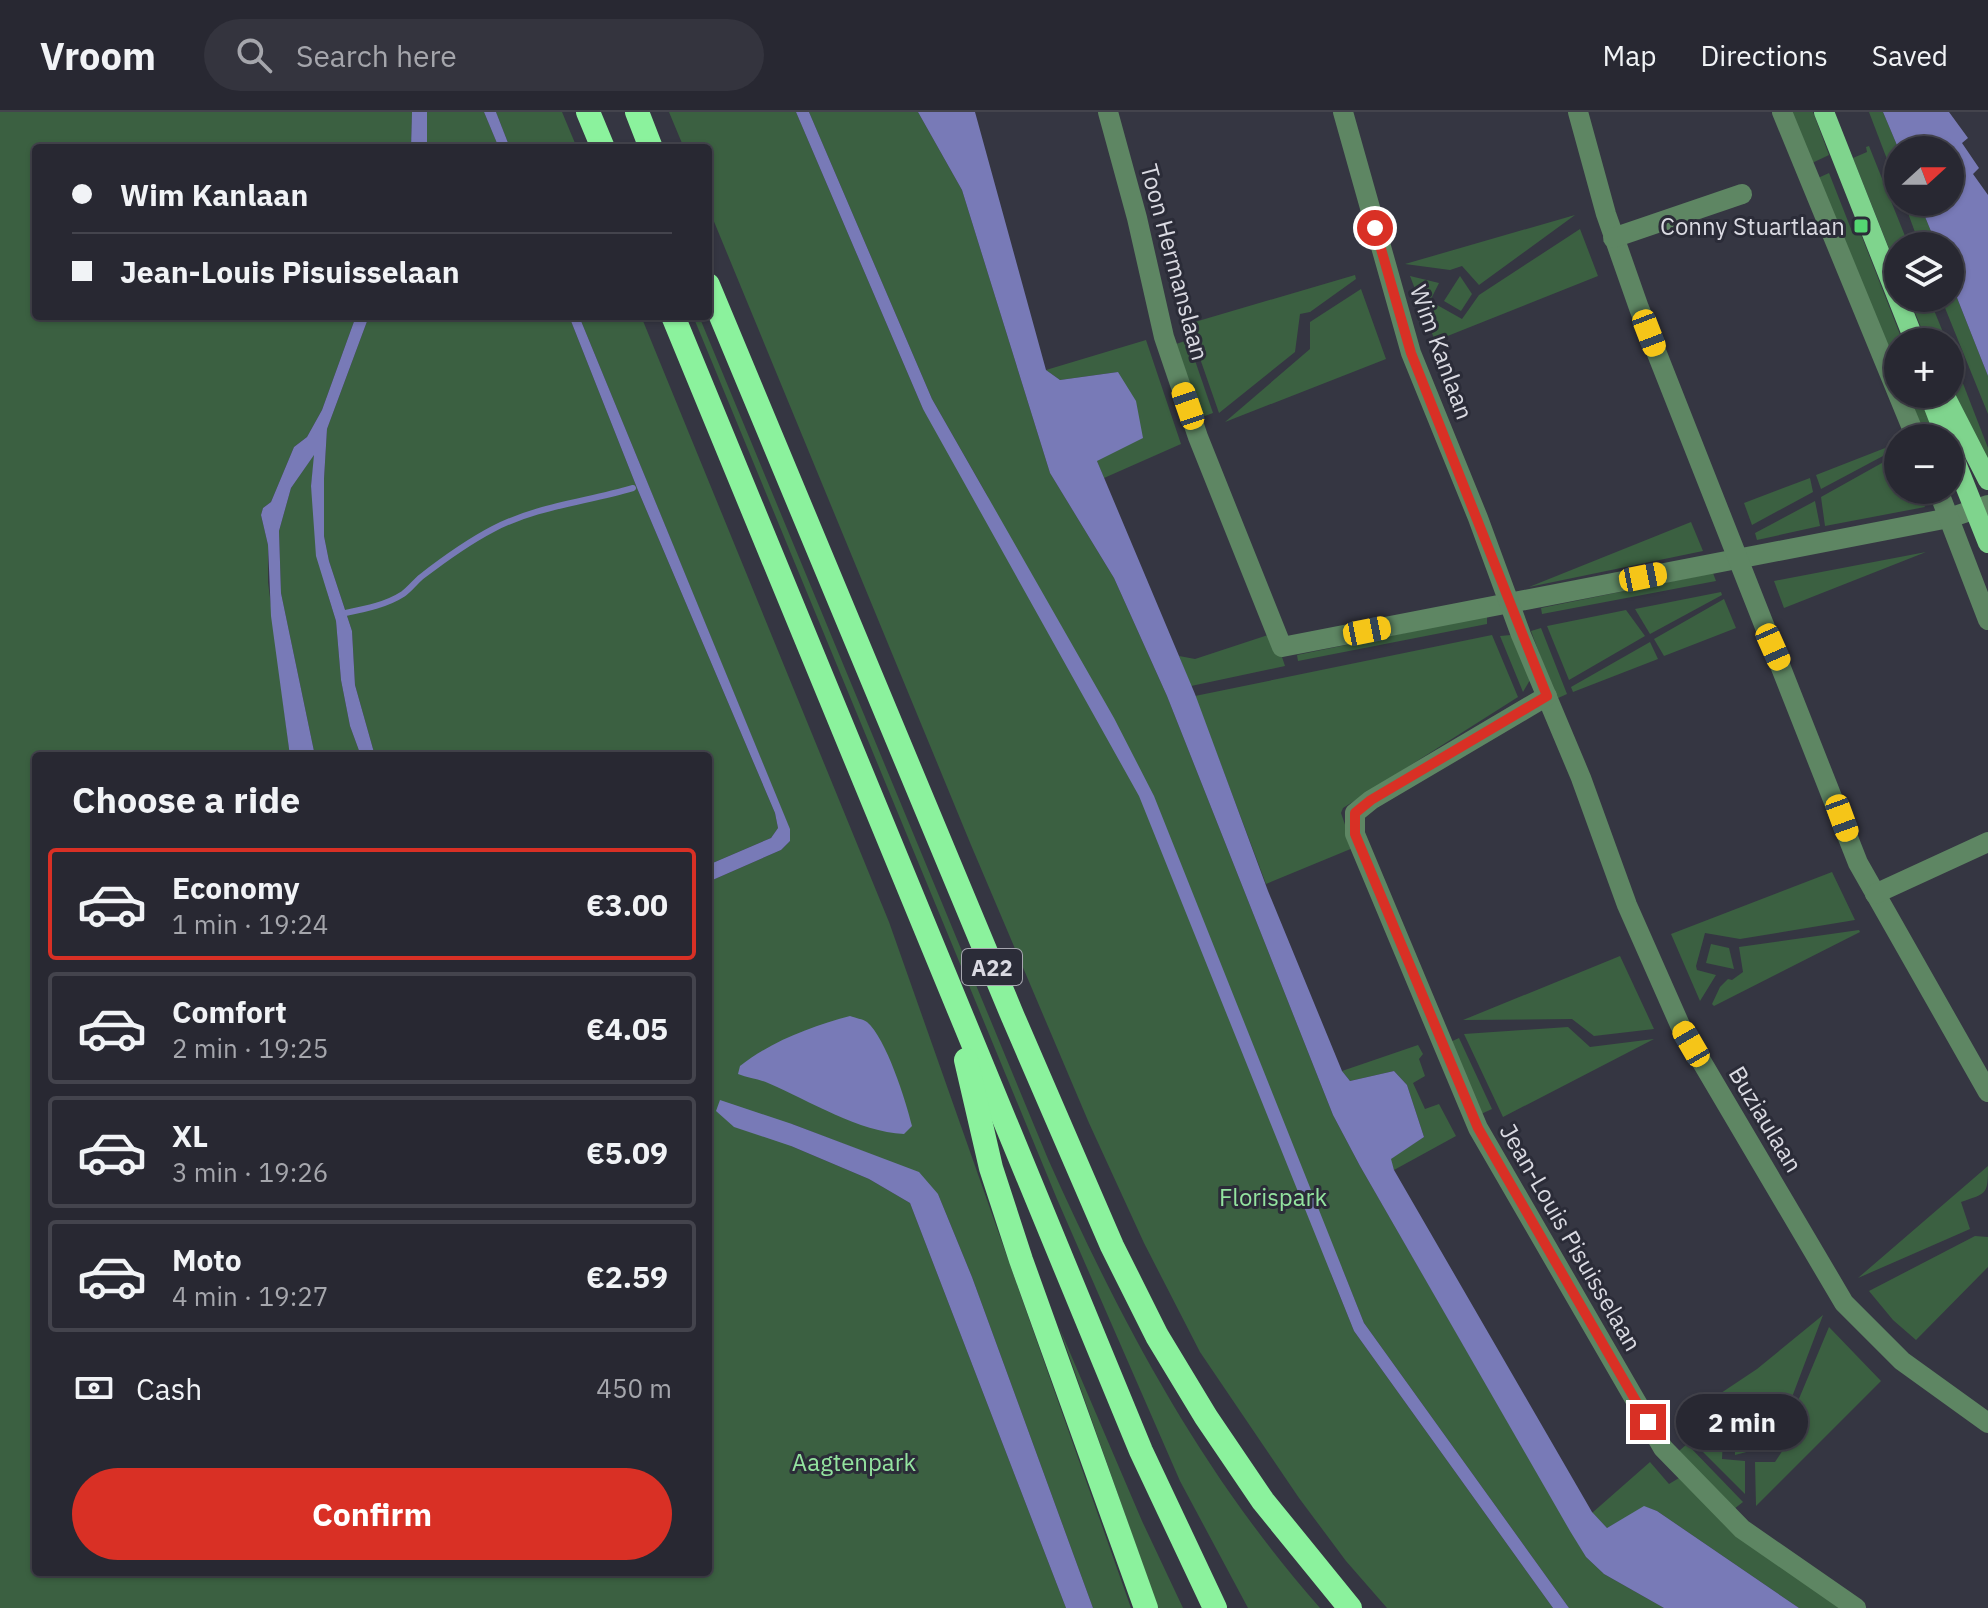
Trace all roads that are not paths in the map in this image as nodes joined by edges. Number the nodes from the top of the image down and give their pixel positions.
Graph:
1 (588, 112) edge
2 (637, 112) edge
3 (1108, 112) edge
4 (1343, 112) edge
5 (1578, 112) edge
6 (1782, 112) edge
7 (1824, 112) edge
8 (601, 144) edge
9 (649, 144) edge
10 (1742, 194) dead end
11 (1613, 238) junction
12 (712, 295) edge
13 (675, 320) edge
14 (1909, 328) edge
15 (1951, 408) edge
16 (1910, 424) edge
17 (1964, 475) edge
18 (1988, 480) edge
19 (1944, 504) edge
20 (1981, 508) edge
21 (1949, 518) junction
22 (1988, 543) edge
23 (1737, 559) junction
24 (1510, 604) junction
25 (1988, 620) edge
26 (1547, 696) junction
27 (1988, 842) edge
28 (1875, 894) junction
29 (945, 973) junction
30 (1988, 1092) edge
31 (1988, 1423) edge
32 (1146, 1608) edge
33 (1215, 1608) edge
34 (1350, 1608) edge
35 (1856, 1608) edge

1 - 8 highway
2 - 9 highway
3 - 24 street, Toon Hermanslaan
4 - 24 street, Wim Kanlaan
5 - 11 street
6 - 16 street
7 - 14 main road
10 - 11 street
11 - 23 street
12 - 34 highway, A22
13 - 29 highway, A22
15 - 18 main road
17 - 20 main road
19 - 21 street
20 - 21 street
20 - 22 main road
21 - 23 street
21 - 25 street
23 - 24 street
23 - 28 street
24 - 26 street, Buziaulaan
26 - 31 street, Buziaulaan
26 - 35 street, Jean-Louis Pisuisselaan
27 - 28 street
28 - 30 street
29 - 32 highway, A22
29 - 33 highway, A22

